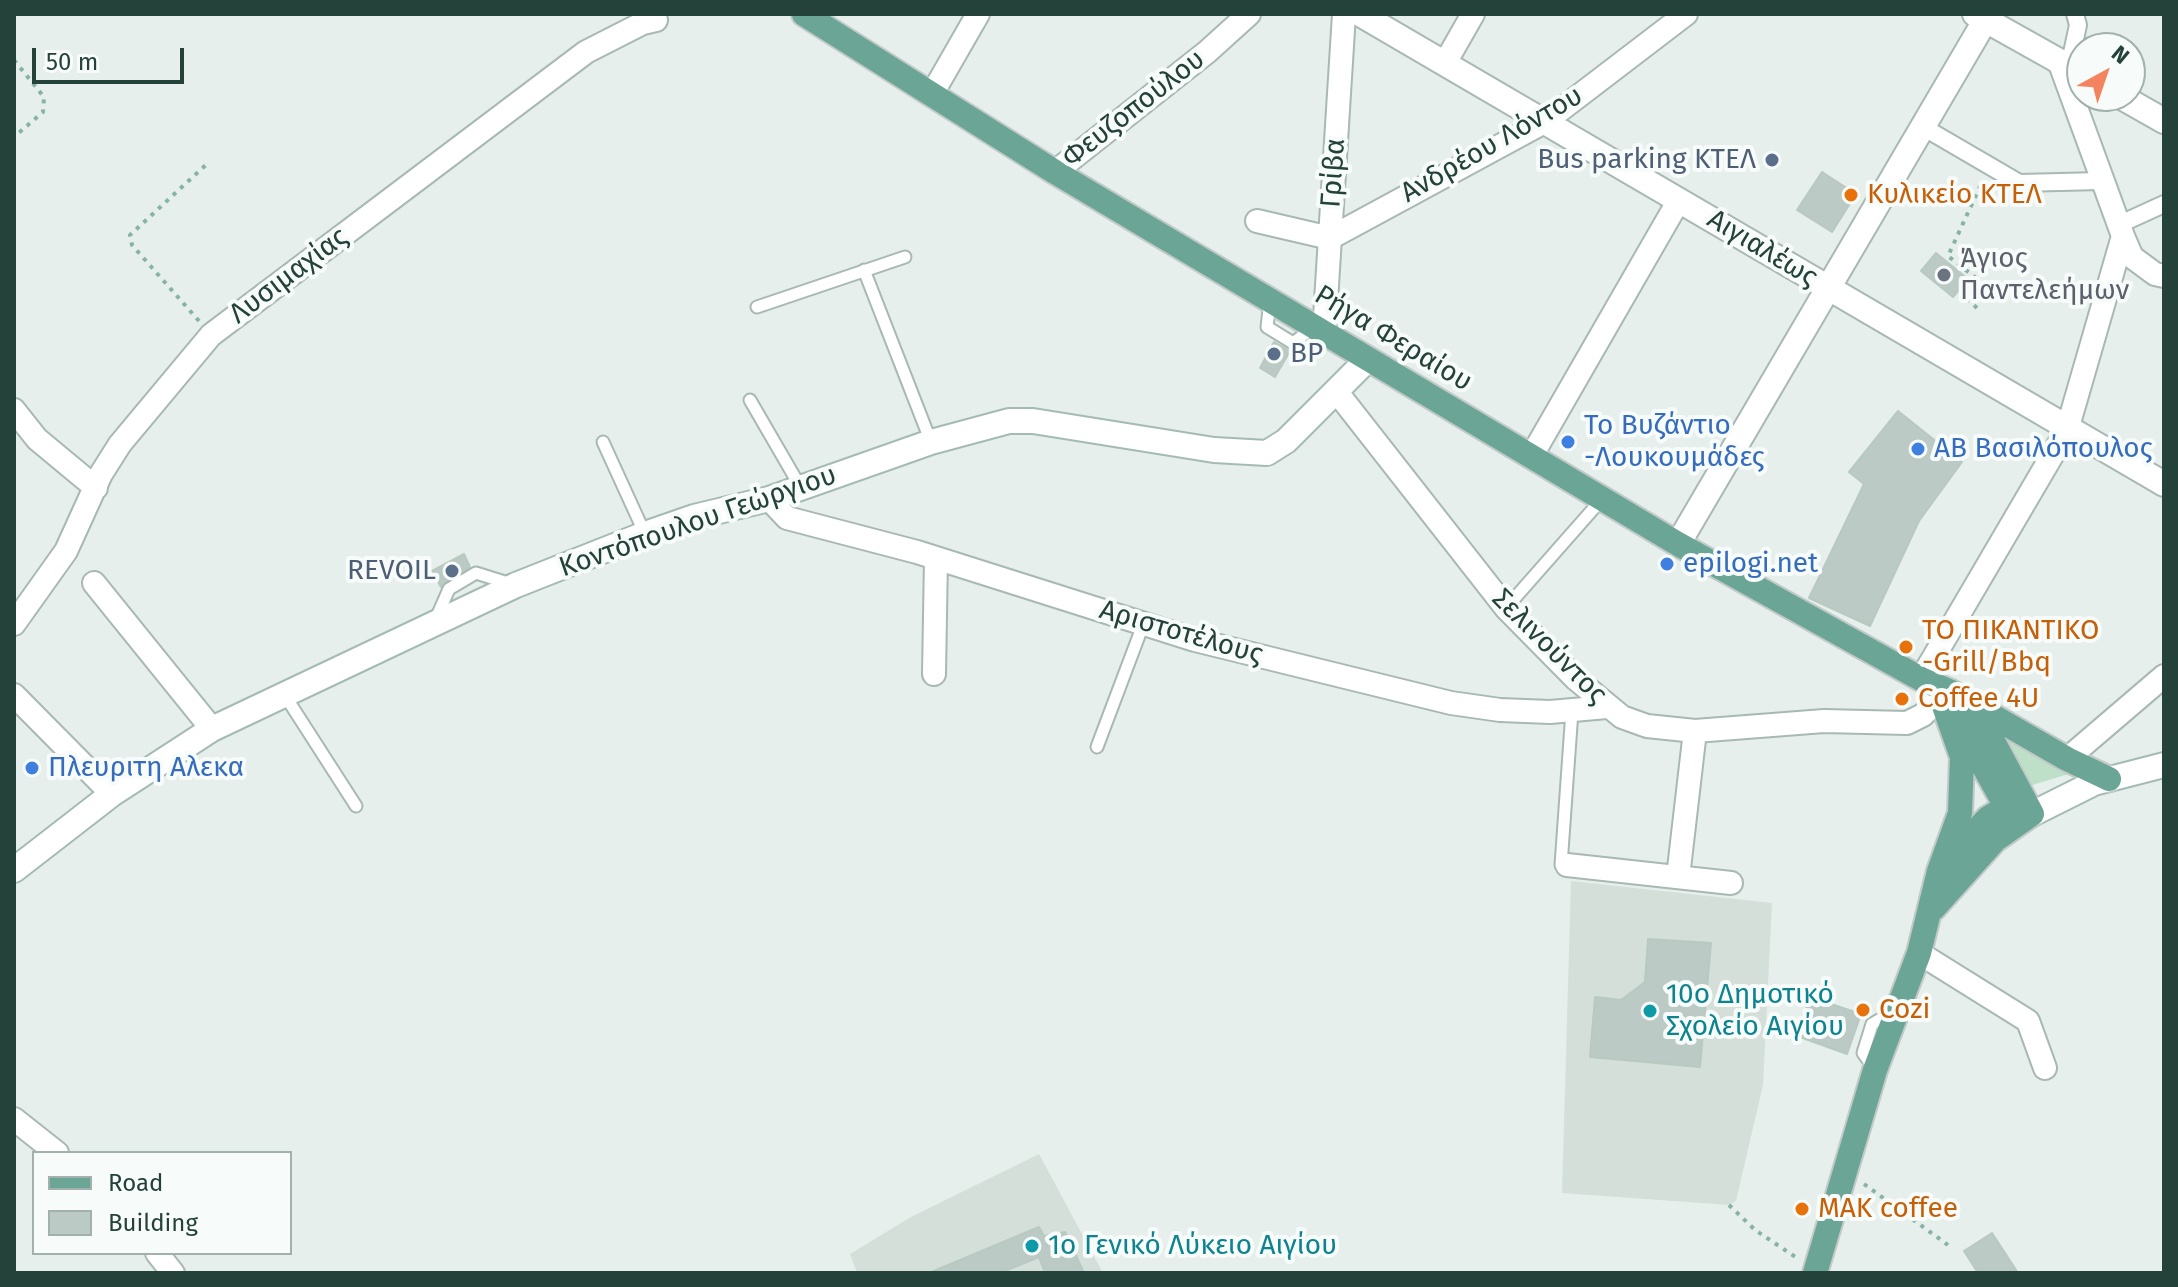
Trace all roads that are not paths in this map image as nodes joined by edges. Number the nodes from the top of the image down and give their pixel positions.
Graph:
1 (804, 14) edge
2 (978, 14) edge
3 (1249, 14) edge
4 (1344, 14) edge
5 (1360, 14) edge
6 (1473, 14) edge
7 (1686, 14) edge
8 (1983, 16) edge
9 (656, 20) dead end
10 (1445, 63) junction
11 (2066, 65) edge
12 (932, 94) junction
13 (2146, 111) edge
14 (2082, 112) edge
15 (1546, 121) junction
16 (2164, 121) edge
17 (1923, 127) junction
18 (1055, 172) junction
19 (2101, 181) junction
20 (1679, 200) junction
21 (2164, 204) edge
22 (1257, 221) dead end
23 (2120, 230) junction
24 (1330, 238) junction
25 (905, 257) dead end
26 (864, 270) junction
27 (2164, 276) edge
28 (1828, 288) junction
29 (757, 307) dead end
30 (1320, 330) junction
31 (1367, 360) junction
32 (1336, 391) junction
33 (750, 400) dead end
34 (14, 410) edge
35 (2067, 430) junction
36 (603, 442) dead end
37 (931, 442) junction
38 (1531, 457) junction
39 (2164, 484) edge
40 (96, 488) junction
41 (801, 489) junction
42 (769, 499) junction
43 (1602, 499) junction
44 (645, 534) junction
45 (1678, 544) junction
46 (936, 558) junction
47 (94, 583) dead end
48 (1506, 608) junction
49 (14, 624) edge
50 (1143, 625) junction
51 (934, 674) dead end
52 (2164, 676) edge
53 (1921, 679) junction
54 (284, 694) junction
55 (14, 695) edge
56 (1947, 702) junction
57 (1607, 707) junction
58 (1572, 711) junction
59 (212, 729) junction
60 (1695, 731) junction
61 (1097, 747) dead end
62 (2067, 759) junction
63 (2164, 765) edge
64 (2102, 781) junction
65 (112, 794) junction
66 (356, 806) dead end
67 (2019, 810) junction
68 (1567, 865) joint
69 (14, 870) edge
70 (1939, 871) junction
71 (1678, 877) junction
72 (1731, 883) dead end
73 (1930, 913) junction
74 (1919, 953) junction
75 (2045, 1068) dead end
76 (14, 1119) edge
77 (54, 1151) edge
78 (159, 1255) edge
79 (1815, 1272) edge
80 (173, 1273) edge

1 - 12 main road, Ρήγα Φεραίου
2 - 12 street
3 - 18 street, Φευζοπούλου
4 - 24 street, Γρίβα
5 - 10 street, Αιγιαλέως
6 - 10 street
7 - 15 street, Ανδρέου Λόντου
8 - 11 street
8 - 17 street
9 - 40 street, Λυσιμαχίας
10 - 15 street, Αιγιαλέως
12 - 18 main road, Ρήγα Φεραίου
13 - 16 street
14 - 19 street
15 - 20 street, Αιγιαλέως
15 - 24 street, Ανδρέου Λόντου
17 - 19 street
17 - 28 street
18 - 30 main road, Ρήγα Φεραίου
19 - 23 street
20 - 28 street, Αιγιαλέως
20 - 38 street
21 - 23 street
22 - 24 street
23 - 27 street
23 - 35 street
24 - 30 street, Γρίβα
25 - 26 lane
26 - 29 lane
26 - 37 lane
28 - 35 street, Αιγιαλέως
28 - 45 street
30 - 31 main road, Ρήγα Φεραίου
31 - 32 street, Κοντόπουλου Γεώργιου
31 - 38 main road, Ρήγα Φεραίου
32 - 37 street, Κοντόπουλου Γεώργιου
32 - 48 street, Σελινούντος
33 - 41 lane
34 - 40 street
35 - 39 street, Αιγιαλέως
35 - 53 street
36 - 44 lane
37 - 41 street, Κοντόπουλου Γεώργιου
38 - 43 main road, Ρήγα Φεραίου
40 - 49 street, Λυσιμαχίας
41 - 42 street, Κοντόπουλου Γεώργιου
42 - 44 street, Κοντόπουλου Γεώργιου
42 - 46 street, Αριστοτέλους
43 - 45 main road, Ρήγα Φεραίου
43 - 48 lane
44 - 54 street, Κοντόπουλου Γεώργιου
45 - 53 main road, Ρήγα Φεραίου
46 - 50 street, Αριστοτέλους
46 - 51 street
47 - 59 street
48 - 57 street, Σελινούντος
50 - 58 street, Αριστοτέλους
50 - 61 lane
52 - 62 street
53 - 56 main road
54 - 59 street, Κοντόπουλου Γεώργιου
54 - 66 lane
55 - 65 street
56 - 60 street, Σελινούντος
56 - 62 main road
56 - 67 main road
56 - 70 main road
57 - 58 street, Αριστοτέλους
57 - 60 street, Σελινούντος
58 - 68 lane
59 - 65 street, Κοντόπουλου Γεώργιου
60 - 71 street
62 - 64 main road
63 - 64 street
64 - 67 street
65 - 69 street, Κοντόπουλου Γεώργιου
67 - 70 main road
67 - 73 main road
68 - 71 street
70 - 73 main road
71 - 72 street
73 - 74 main road
74 - 75 street
74 - 79 main road
76 - 77 street
78 - 80 street

